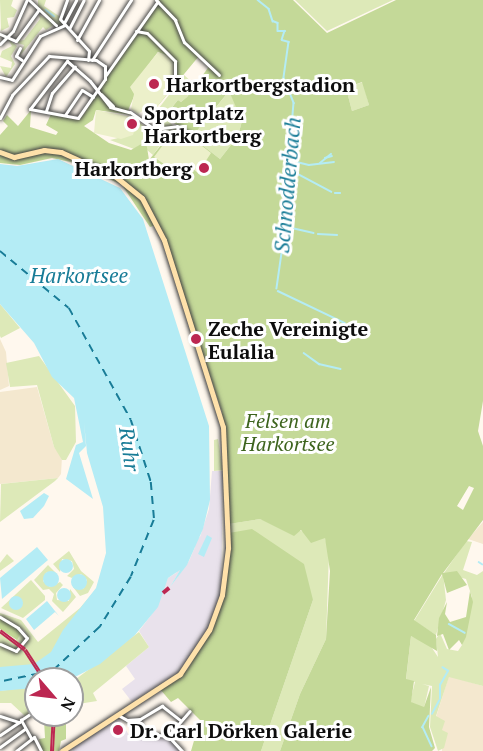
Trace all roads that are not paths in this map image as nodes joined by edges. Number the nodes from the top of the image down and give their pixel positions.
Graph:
1 (28, 0) edge
2 (67, 0) edge
3 (76, 0) edge
4 (84, 0) edge
5 (99, 0) edge
6 (131, 0) edge
7 (157, 1) edge
8 (39, 9) junction
9 (56, 25) dead end
10 (66, 25) junction
11 (136, 31) junction
12 (0, 34) edge
13 (7, 38) junction
14 (77, 40) junction
15 (0, 44) edge
16 (20, 48) dead end
17 (90, 60) junction
18 (23, 61) junction
19 (75, 67) junction
20 (106, 75) junction
21 (219, 75) dead end
22 (0, 77) edge
23 (175, 87) dead end
24 (97, 90) junction
25 (93, 97) junction
26 (0, 104) edge
27 (6, 105) junction
28 (46, 111) junction
29 (65, 115) junction
30 (0, 118) edge
31 (192, 137) dead end
32 (0, 152) edge
33 (0, 617) edge
34 (0, 644) edge
35 (190, 711) dead end
36 (118, 714) junction
37 (0, 716) edge
38 (24, 718) edge
39 (138, 720) junction
40 (180, 720) junction
41 (20, 721) junction
42 (26, 728) junction
43 (0, 735) edge
44 (168, 736) junction
45 (31, 738) junction
46 (0, 747) edge
47 (70, 749) edge
48 (16, 751) edge
49 (41, 751) edge
50 (62, 751) edge
51 (182, 751) edge

1 - 8 street
1 - 13 street
2 - 10 street
3 - 10 street
4 - 10 street
5 - 14 street
6 - 17 street
7 - 11 street
7 - 21 street
8 - 9 street
8 - 13 street
10 - 14 street
10 - 18 street
11 - 20 street
11 - 23 street
12 - 13 street
13 - 15 street
14 - 17 street
16 - 18 street
17 - 20 street
17 - 27 street
18 - 22 street
19 - 24 street
19 - 28 street
19 - 28 street
20 - 24 street
24 - 25 street
24 - 31 street
25 - 29 street
25 - 29 street
26 - 27 street
27 - 30 street
28 - 29 street
32 - 36 main road
33 - 34 street
35 - 40 street
36 - 39 street
36 - 47 main road
37 - 41 street
38 - 41 street
39 - 40 street
39 - 44 street
40 - 44 street
41 - 42 street
41 - 43 street
42 - 45 street
42 - 46 street
44 - 51 street
45 - 48 street
45 - 49 street
47 - 50 main road

